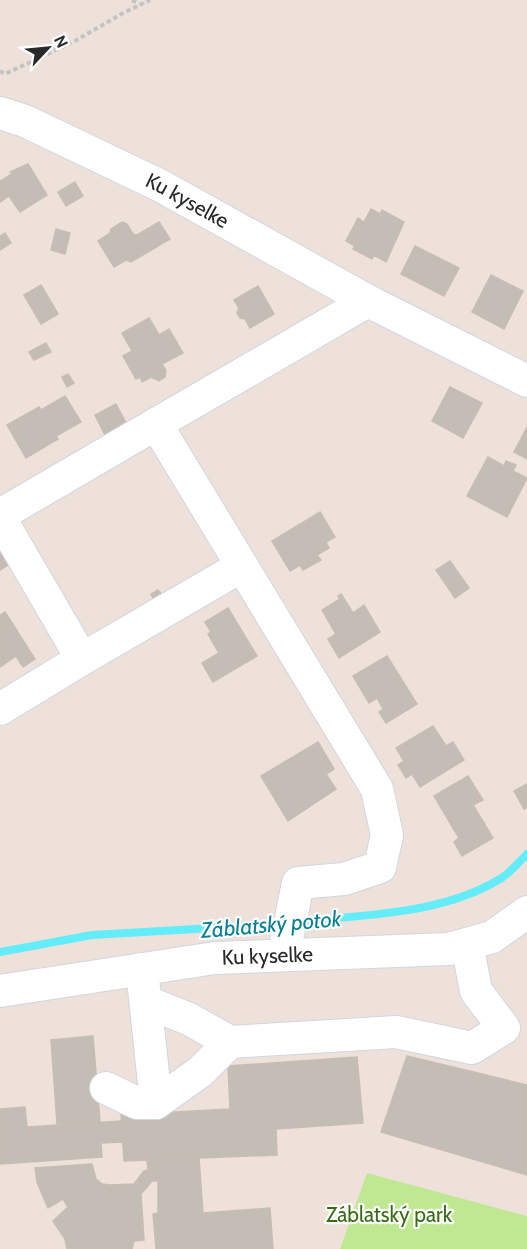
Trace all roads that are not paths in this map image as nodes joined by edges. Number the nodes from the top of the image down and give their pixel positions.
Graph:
1 (0, 113) edge
2 (368, 301) junction
3 (527, 381) edge
4 (156, 424) junction
5 (0, 517) edge
6 (242, 566) junction
7 (82, 659) junction
8 (0, 709) edge
9 (527, 912) edge
10 (467, 944) junction
11 (286, 949) junction
12 (142, 969) junction
13 (0, 991) edge
14 (146, 1002) junction
15 (515, 1031) edge
16 (230, 1042) junction
17 (106, 1088) dead end
18 (156, 1103) junction

1 - 2 street, Ku kyselke
2 - 3 street, Ku kyselke
2 - 4 street
4 - 5 street
4 - 6 street, Ku kyselke
5 - 7 street
6 - 7 street
6 - 11 street, Ku kyselke
7 - 8 street
9 - 10 street, Ku kyselke
10 - 11 street, Ku kyselke
10 - 15 street
11 - 12 street, Ku kyselke
12 - 13 street, Ku kyselke
12 - 14 street
14 - 16 street
14 - 18 street
15 - 16 street
16 - 18 street
17 - 18 street

